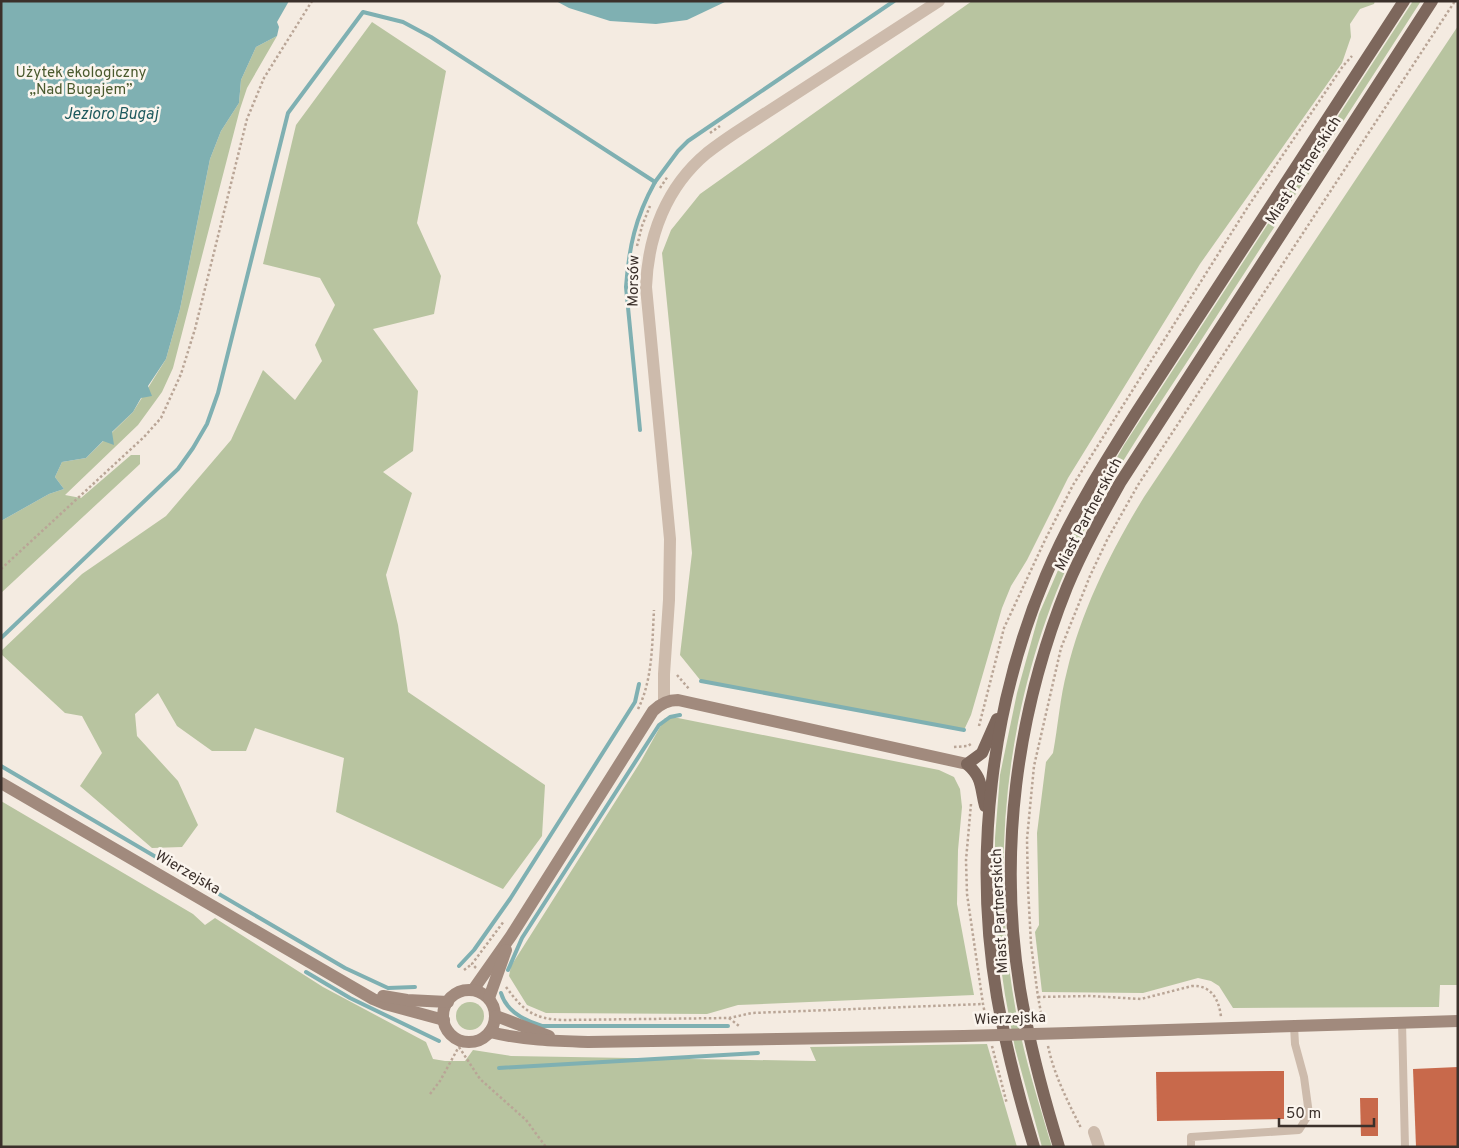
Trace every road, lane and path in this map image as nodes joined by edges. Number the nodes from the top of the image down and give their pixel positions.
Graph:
1 (312, 1) edge
2 (939, 1) edge
3 (1404, 1) edge
4 (1432, 1) edge
5 (1455, 1) edge
6 (1, 569) edge
7 (664, 702) junction
8 (1006, 706) junction
9 (959, 748) dead end
10 (962, 762) junction
11 (1, 782) edge
12 (971, 801) dead end
13 (989, 818) junction
14 (511, 936) junction
15 (472, 964) dead end
16 (464, 970) dead end
17 (496, 978) junction
18 (359, 990) junction
19 (473, 990) junction
20 (1038, 997) junction
21 (489, 998) junction
22 (448, 1002) junction
23 (496, 1016) junction
24 (729, 1018) junction
25 (444, 1020) junction
26 (1221, 1020) dead end
27 (1458, 1021) edge
28 (1402, 1022) junction
29 (1044, 1024) dead end
30 (1294, 1026) junction
31 (740, 1027) dead end
32 (490, 1032) junction
33 (563, 1041) junction
34 (1047, 1042) dead end
35 (461, 1044) junction
36 (430, 1094) dead end
37 (1094, 1132) joint
38 (546, 1147) edge
39 (1034, 1147) edge
40 (1059, 1147) edge
41 (1099, 1147) edge
42 (1191, 1147) edge
43 (1405, 1147) edge

1 - 6 path
2 - 7 street, Morsów
3 - 8 main road, Miast Partnerskich
4 - 40 main road, Miast Partnerskich
5 - 20 path
7 - 10 street
7 - 14 street
8 - 10 main road
8 - 13 main road, Miast Partnerskich
9 - 10 path
10 - 13 main road
11 - 18 street, Wierzejska
12 - 24 path
13 - 39 main road, Miast Partnerskich
14 - 17 street
14 - 19 street
15 - 16 path
17 - 21 street
17 - 24 path
18 - 22 street, Wierzejska
18 - 25 street, Wierzejska
19 - 21 street
19 - 22 street
20 - 26 path
20 - 29 path
21 - 23 street
22 - 25 street
23 - 32 street
23 - 33 street, Wierzejska
24 - 31 path
25 - 35 street
27 - 28 street, Wierzejska
28 - 30 street, Wierzejska
28 - 43 lane
30 - 33 street, Wierzejska, bridge
30 - 42 lane
32 - 33 street, Wierzejska
32 - 35 street
34 - 37 path
35 - 36 path
35 - 38 path
37 - 41 street

